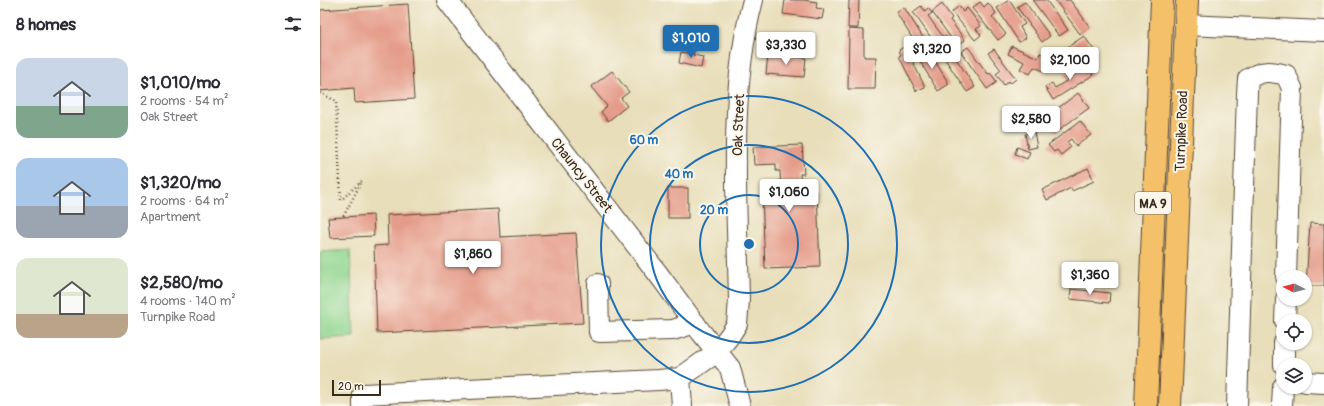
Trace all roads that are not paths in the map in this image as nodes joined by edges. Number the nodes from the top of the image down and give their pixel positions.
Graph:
1 (447, 0) edge
2 (754, 0) edge
3 (1162, 0) edge
4 (1187, 0) edge
5 (1186, 25) junction
6 (1324, 30) edge
7 (1286, 270) edge
8 (598, 284) dead end
9 (695, 324) junction
10 (717, 352) junction
11 (680, 378) junction
12 (1312, 382) edge
13 (1324, 383) edge
14 (1283, 394) edge
15 (363, 406) edge
16 (682, 406) edge
17 (740, 406) edge
18 (1146, 406) edge
19 (1170, 406) edge
20 (1237, 406) edge
21 (1282, 406) edge

1 - 9 street, Chauncy Street
2 - 10 street, Oak Street
3 - 18 highway, Turnpike Road / MA 9
4 - 5 highway, Turnpike Road / MA 9
5 - 6 street
5 - 19 highway, Turnpike Road / MA 9
7 - 20 street
8 - 9 street
9 - 10 street, Chauncy Street
10 - 11 street, Oak Street
10 - 17 street
11 - 15 street
11 - 16 street
12 - 13 street
14 - 21 street

